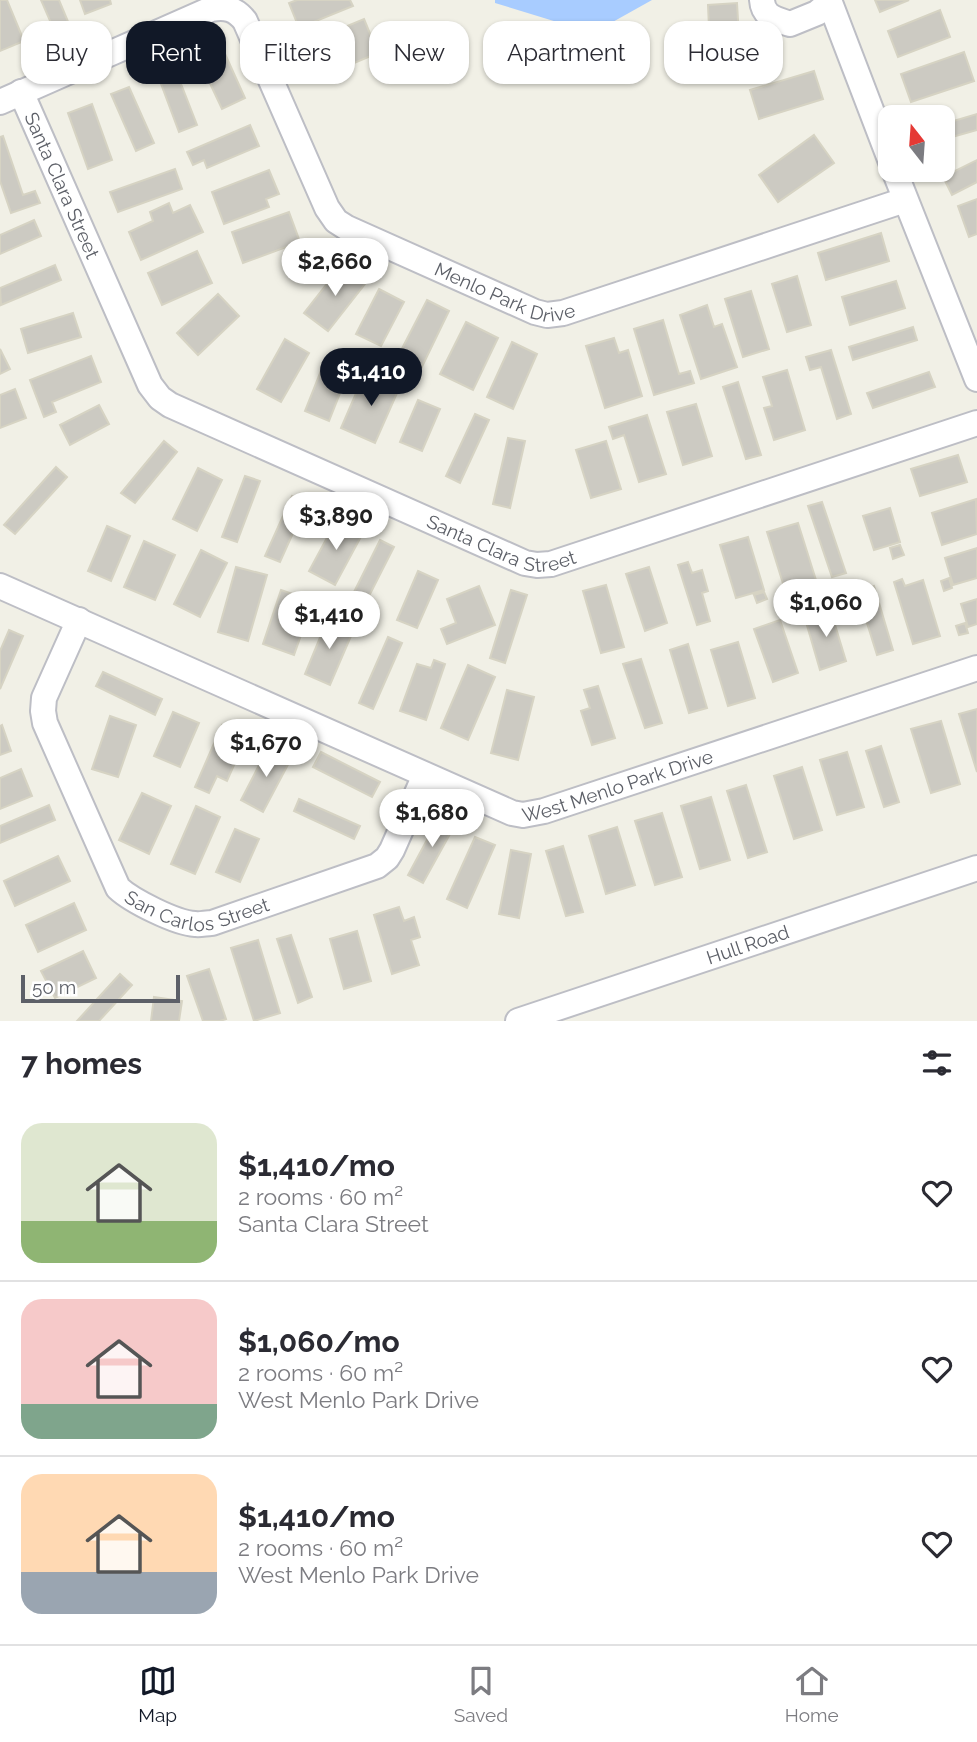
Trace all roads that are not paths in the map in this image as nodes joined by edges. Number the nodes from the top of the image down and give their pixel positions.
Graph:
1 (762, 0) edge
2 (829, 1) edge
3 (11, 97) edge
4 (878, 128) edge
5 (898, 182) edge
6 (905, 200) junction
7 (977, 379) edge
8 (977, 423) edge
9 (0, 586) edge
10 (79, 620) junction
11 (977, 668) edge
12 (425, 775) junction
13 (977, 868) edge
14 (518, 1021) edge

1 - 2 street
2 - 4 street
3 - 6 street, Menlo Park Drive
3 - 8 street, Santa Clara Street
5 - 6 street
6 - 7 street
9 - 10 street, West Menlo Park Drive
10 - 12 street, West Menlo Park Drive
10 - 12 street, San Carlos Street
11 - 12 street, West Menlo Park Drive
13 - 14 street, Hull Road

